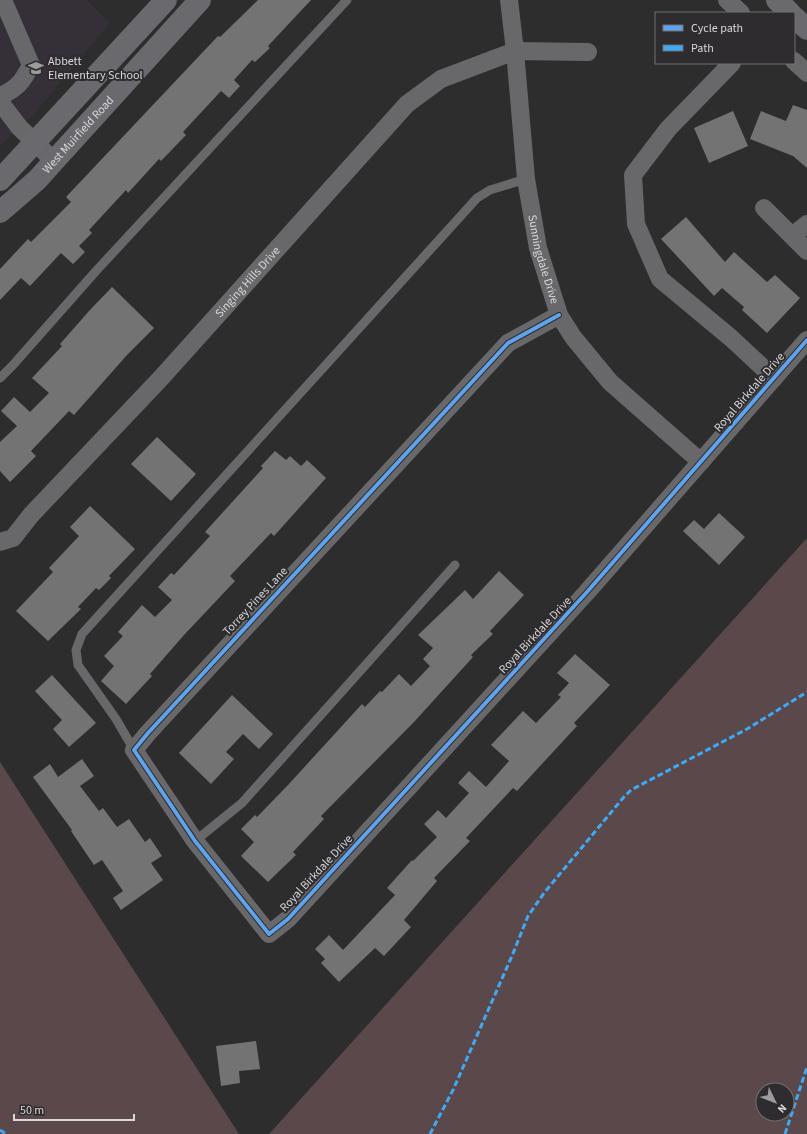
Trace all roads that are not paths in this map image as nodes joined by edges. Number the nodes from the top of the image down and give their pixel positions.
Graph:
1 (3, 0) edge
2 (166, 0) edge
3 (200, 0) edge
4 (347, 0) edge
5 (508, 0) edge
6 (727, 0) edge
7 (776, 0) edge
8 (740, 12) edge
9 (789, 12) edge
10 (795, 18) edge
11 (807, 29) edge
12 (515, 51) junction
13 (588, 52) dead end
14 (795, 62) edge
15 (731, 64) edge
16 (807, 73) edge
17 (0, 96) edge
18 (0, 102) edge
19 (36, 142) junction
20 (54, 161) junction
21 (526, 178) junction
22 (0, 180) edge
23 (764, 208) dead end
24 (0, 212) edge
25 (807, 224) edge
26 (792, 236) junction
27 (807, 251) edge
28 (559, 315) junction
29 (807, 340) edge
30 (0, 378) edge
31 (774, 378) junction
32 (701, 462) junction
33 (0, 542) edge
34 (455, 565) dead end
35 (134, 750) junction
36 (195, 841) junction

1 - 17 street
2 - 19 street
3 - 20 street, West Muirfield Road
4 - 30 lane
5 - 12 street, Sunningdale Drive
6 - 8 street
7 - 9 street
10 - 11 street
12 - 13 street
12 - 21 street, Sunningdale Drive
12 - 33 street, Singing Hills Drive
14 - 16 street
15 - 31 street
18 - 19 street
19 - 20 street
19 - 22 street
20 - 24 street, West Muirfield Road
21 - 28 street, Sunningdale Drive
21 - 35 lane
23 - 26 street
25 - 26 street
26 - 27 street
28 - 32 street, Sunningdale Drive
28 - 35 street, Torrey Pines Lane
29 - 31 street, Royal Birkdale Drive
31 - 32 street, Royal Birkdale Drive
32 - 36 street, Royal Birkdale Drive
34 - 36 lane
35 - 36 street

